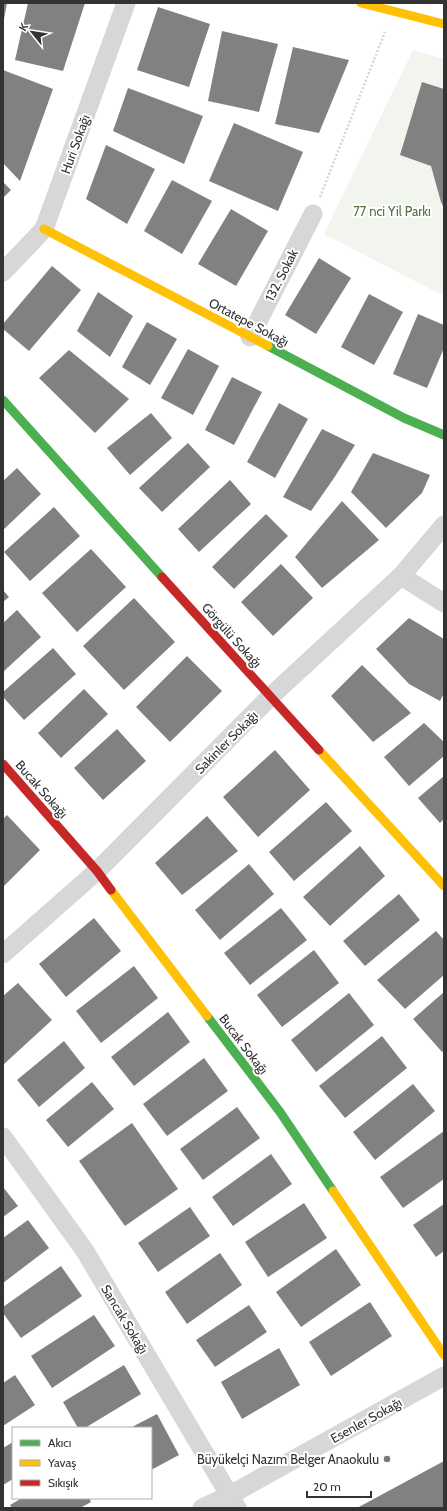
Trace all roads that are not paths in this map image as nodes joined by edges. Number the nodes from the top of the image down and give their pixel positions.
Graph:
1 (126, 3) edge
2 (361, 3) edge
3 (443, 21) edge
4 (313, 214) road end
5 (44, 229) junction
6 (3, 272) edge
7 (250, 337) junction
8 (3, 400) edge
9 (444, 435) edge
10 (444, 526) edge
11 (401, 576) junction
12 (444, 603) edge
13 (270, 697) junction
14 (3, 764) edge
15 (97, 871) junction
16 (444, 886) edge
17 (3, 954) edge
18 (3, 1137) edge
19 (444, 1355) edge
20 (444, 1376) edge
21 (233, 1502) edge
22 (202, 1508) edge

1 - 5 street, Huri Sokağı
2 - 3 street
4 - 7 street, 132. Sokak
5 - 6 street, Huri Sokağı
5 - 7 street, Ortatepe Sokağı
7 - 9 street, Ortatepe Sokağı
8 - 13 street, Görgülü Sokağı
10 - 11 street, Sakinler Sokağı
11 - 12 street
11 - 13 street, Sakinler Sokağı
13 - 15 street, Sakinler Sokağı
13 - 16 street, Görgülü Sokağı
14 - 15 street, Bucak Sokağı
15 - 17 street, Sakinler Sokağı
15 - 19 street, Bucak Sokağı
18 - 21 street, Sancak Sokağı
20 - 21 street, Esenler Sokağı
21 - 22 street, Esenler Sokağı

